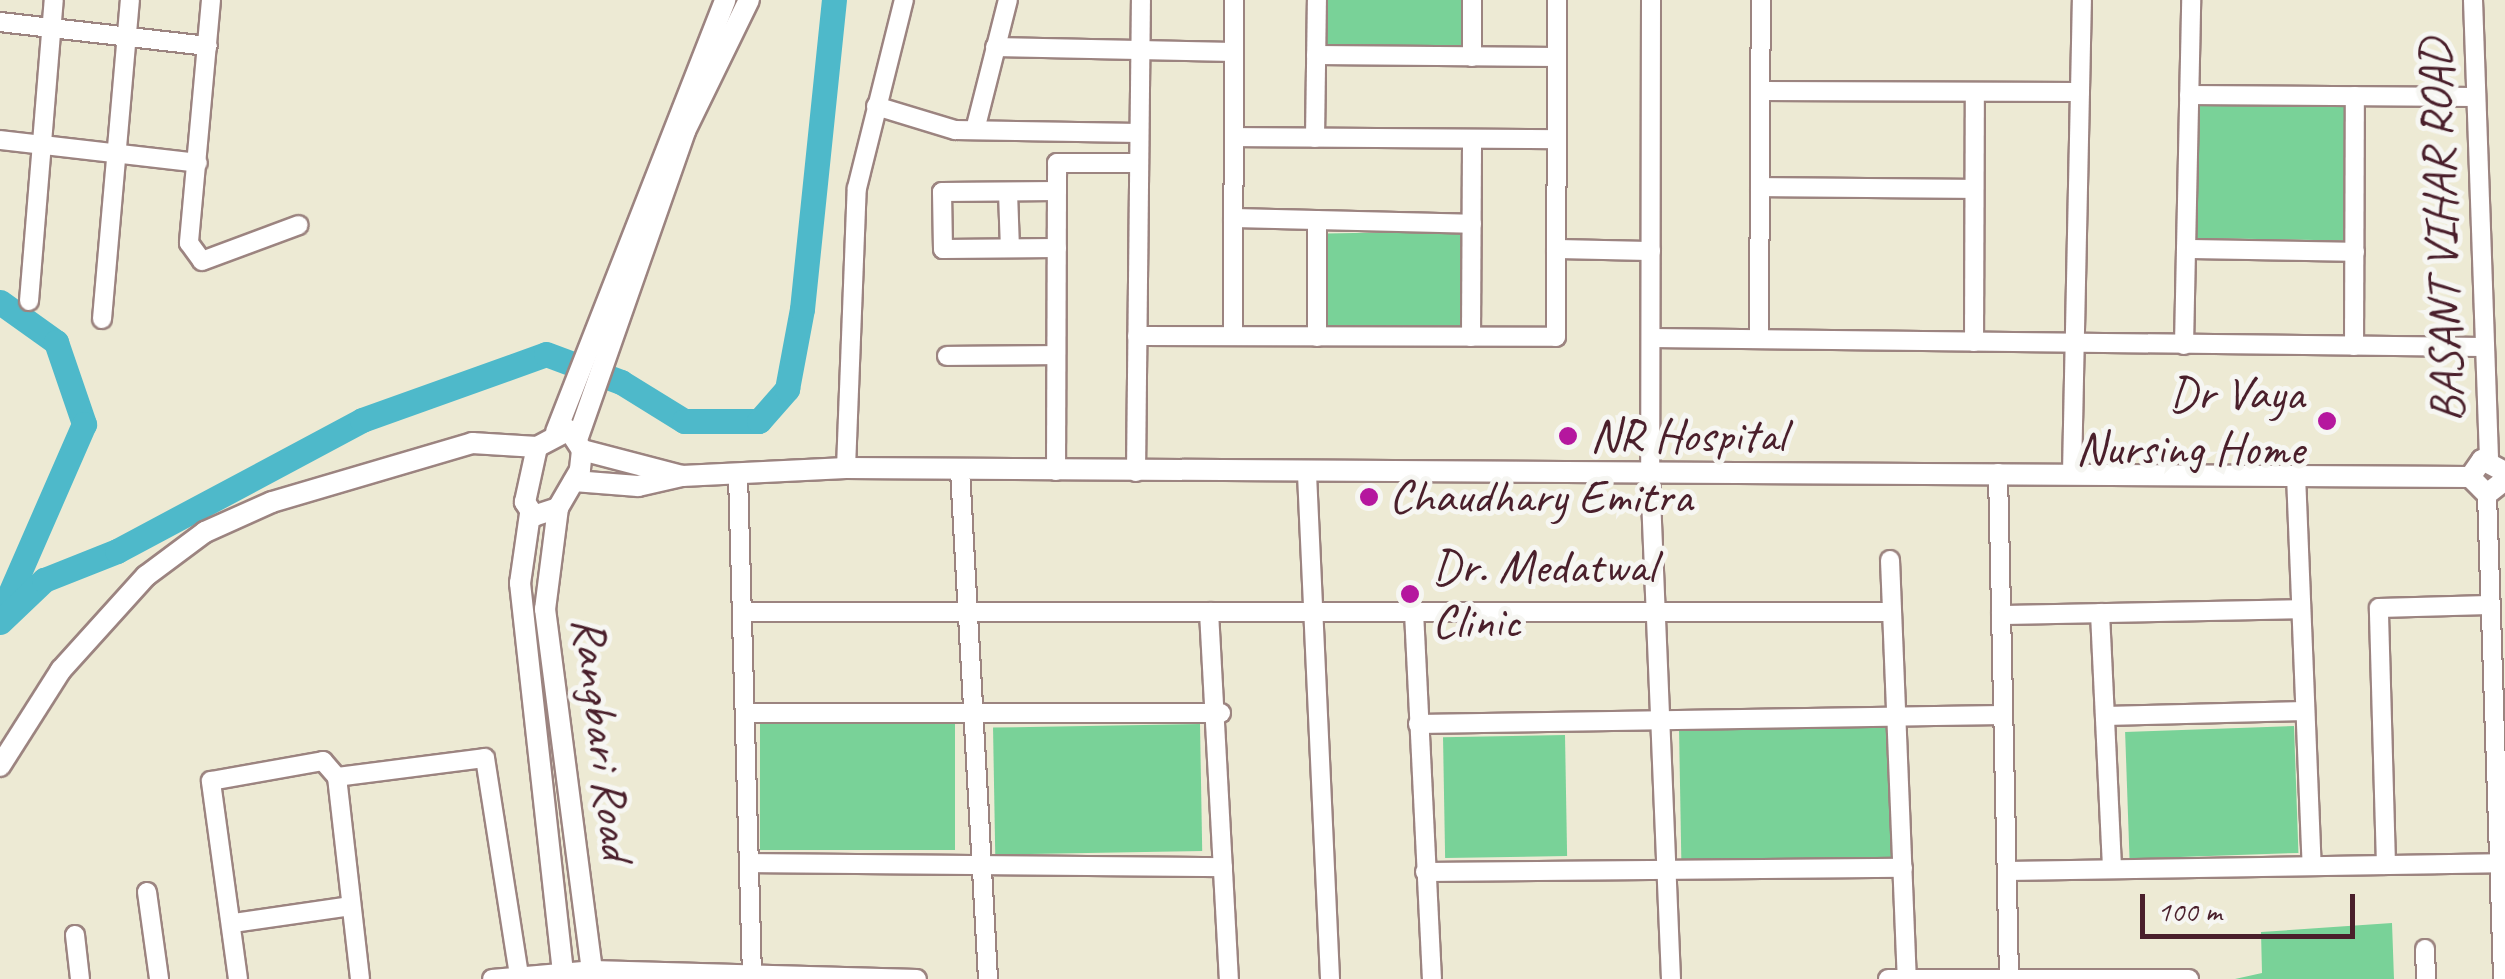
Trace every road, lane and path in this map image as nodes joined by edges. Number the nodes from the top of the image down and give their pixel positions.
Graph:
1 (54, 0) edge
2 (130, 0) edge
3 (211, 0) edge
4 (725, 0) edge
5 (904, 0) edge
6 (1008, 0) edge
7 (1142, 0) edge
8 (1234, 0) edge
9 (1317, 0) edge
10 (1472, 0) edge
11 (1557, 0) edge
12 (1651, 0) edge
13 (1762, 0) edge
14 (2082, 0) edge
15 (2191, 0) edge
16 (2472, 0) edge
17 (748, 1) edge
18 (0, 22) edge
19 (52, 28) junction
20 (129, 37) junction
21 (208, 46) junction
22 (995, 47) junction
23 (1142, 51) junction
24 (1234, 52) junction
25 (1316, 56) junction
26 (1472, 56) junction
27 (1557, 57) junction
28 (1761, 91) junction
29 (1975, 92) junction
30 (2080, 92) junction
31 (2189, 94) junction
32 (2356, 96) junction
33 (2476, 97) junction
34 (876, 106) junction
35 (974, 130) junction
36 (1140, 134) junction
37 (1234, 138) junction
38 (1315, 138) junction
39 (1472, 139) junction
40 (0, 140) edge
41 (1556, 140) junction
42 (45, 145) junction
43 (120, 154) junction
44 (198, 163) junction
45 (1139, 163) junction
46 (1760, 188) junction
47 (1974, 189) junction
48 (1057, 191) junction
49 (1008, 192) junction
50 (1234, 218) junction
51 (1318, 220) junction
52 (1472, 224) junction
53 (299, 225) dead end
54 (1010, 248) junction
55 (1057, 248) junction
56 (1556, 249) junction
57 (2186, 249) junction
58 (1651, 251) junction
59 (2355, 252) junction
60 (29, 301) dead end
61 (102, 319) dead end
62 (605, 332) junction
63 (1138, 336) junction
64 (1234, 336) junction
65 (1317, 336) junction
66 (1471, 337) junction
67 (1650, 338) junction
68 (1759, 339) junction
69 (1974, 342) junction
70 (2075, 344) junction
71 (2184, 344) junction
72 (2354, 346) junction
73 (2484, 347) junction
74 (947, 356) dead end
75 (1056, 356) junction
76 (556, 432) junction
77 (580, 444) junction
78 (537, 447) junction
79 (2497, 466) edge
80 (846, 468) junction
81 (960, 470) junction
82 (1056, 471) junction
83 (1136, 472) junction
84 (1998, 473) junction
85 (1308, 474) junction
86 (1650, 474) junction
87 (2072, 474) junction
88 (2296, 475) junction
89 (682, 476) junction
90 (738, 476) junction
91 (2470, 477) junction
92 (2505, 480) edge
93 (574, 482) junction
94 (2487, 494) junction
95 (558, 508) junction
96 (530, 514) junction
97 (1890, 560) dead end
98 (2490, 605) junction
99 (2301, 609) junction
100 (743, 612) junction
101 (968, 612) junction
102 (1209, 612) junction
103 (1414, 612) junction
104 (1656, 612) junction
105 (1892, 612) junction
106 (2100, 613) junction
107 (1313, 614) junction
108 (2001, 615) junction
109 (2498, 662) edge
110 (2306, 711) junction
111 (745, 713) junction
112 (1221, 713) junction
113 (973, 714) junction
114 (2003, 716) junction
115 (2105, 716) junction
116 (1896, 717) junction
117 (1661, 720) junction
118 (1418, 724) junction
119 (0, 766) edge
120 (337, 778) junction
121 (2498, 863) junction
122 (750, 864) junction
123 (982, 865) junction
124 (2386, 865) junction
125 (2312, 866) junction
126 (1223, 867) junction
127 (1902, 868) junction
128 (1666, 870) junction
129 (2112, 870) junction
130 (2007, 871) junction
131 (1425, 872) junction
132 (147, 892) dead end
133 (2502, 903) edge
134 (351, 906) junction
135 (233, 923) junction
136 (74, 935) dead end
137 (2425, 949) dead end
138 (593, 974) edge
139 (752, 974) junction
140 (564, 975) edge
141 (519, 976) junction
142 (2009, 977) edge
143 (842, 978) edge
144 (80, 979) edge
145 (158, 979) edge
146 (238, 979) edge
147 (360, 979) edge
148 (492, 979) edge
149 (916, 979) edge
150 (988, 979) edge
151 (1229, 979) edge
152 (1330, 979) edge
153 (1432, 979) edge
154 (1671, 979) edge
155 (1888, 979) edge
156 (1907, 979) edge
157 (2190, 979) edge
158 (2426, 979) edge
159 (2503, 979) edge

1 - 19 street
2 - 20 street
3 - 21 street
4 - 62 street
5 - 34 street
6 - 22 street
7 - 23 street
8 - 24 street
9 - 25 street
10 - 26 street
11 - 27 street
12 - 58 street
13 - 28 street
14 - 30 street
15 - 31 street
16 - 33 street, BASANT VIHAR ROAD
17 - 62 street
18 - 19 street
19 - 20 street
19 - 42 street
20 - 21 street
20 - 43 street
21 - 44 street
22 - 23 street
22 - 35 street
23 - 24 street
23 - 36 street
24 - 37 street
25 - 26 street
25 - 38 street
26 - 27 street
27 - 41 street
28 - 29 street
28 - 46 street
29 - 30 street
29 - 47 street
30 - 70 street
31 - 32 street
31 - 57 street
32 - 33 street
32 - 59 street
33 - 73 street, BASANT VIHAR ROAD
34 - 35 street
34 - 80 street
35 - 36 street
36 - 45 street
37 - 38 street
37 - 50 street
38 - 39 street
39 - 41 street
39 - 52 street
40 - 42 street
41 - 56 street
42 - 43 street
42 - 60 street
43 - 44 street
43 - 61 street
44 - 53 street
45 - 48 street
45 - 63 street
46 - 47 street
46 - 68 street
47 - 69 street
48 - 49 street
48 - 55 street
49 - 54 street
49 - 54 street
50 - 51 street
50 - 64 street
51 - 52 street
51 - 65 street
52 - 66 street
54 - 55 street
55 - 75 street
56 - 58 street
56 - 66 street
57 - 59 street
57 - 71 street
58 - 67 street
59 - 72 street
62 - 76 street
62 - 77 street
63 - 64 street
63 - 83 street
64 - 65 street
65 - 66 street
67 - 68 street
67 - 86 street
68 - 69 street
69 - 70 street
70 - 71 street
70 - 87 street
71 - 72 street
72 - 73 street
73 - 79 street, BASANT VIHAR ROAD
74 - 75 street
75 - 82 street
76 - 77 street
76 - 78 street
77 - 89 street
77 - 93 street
78 - 96 street, Rangbari Road
78 - 119 street
79 - 91 street
80 - 81 street
80 - 90 street
81 - 82 street
81 - 101 street
82 - 83 street
83 - 85 street
84 - 86 street
84 - 87 street
84 - 108 street
85 - 86 street
85 - 107 street
86 - 104 street
87 - 88 street
88 - 91 street
88 - 99 street
89 - 90 street
89 - 93 street
90 - 100 street
91 - 94 street
92 - 94 street
93 - 95 street
94 - 98 street
95 - 96 street
95 - 138 street, Rangbari Road
96 - 140 street, Rangbari Road
97 - 105 street
98 - 109 street
98 - 124 street
99 - 106 street
99 - 110 street
100 - 101 street
100 - 111 street
101 - 102 street
101 - 113 street
102 - 107 street
102 - 112 street
103 - 104 street
103 - 107 street
103 - 118 street
104 - 105 street
104 - 117 street
105 - 116 street
106 - 108 street
106 - 115 street
107 - 152 street
108 - 114 street
109 - 121 street
110 - 115 street
110 - 125 street
111 - 113 street
111 - 122 street
112 - 113 street
112 - 126 street
113 - 123 street
114 - 116 street
114 - 130 street
115 - 129 street
116 - 117 street
116 - 127 street
117 - 118 street
117 - 128 street
118 - 131 street
120 - 134 street
120 - 135 street
120 - 141 street
121 - 124 street
121 - 133 street
122 - 123 street
122 - 139 street
123 - 126 street
123 - 150 street
124 - 125 street
125 - 129 street
126 - 151 street
127 - 128 street
127 - 156 street
128 - 131 street
128 - 154 street
129 - 130 street
130 - 142 street
131 - 153 street
132 - 145 street
133 - 159 street
134 - 135 street
134 - 147 street
135 - 146 street
136 - 144 street
137 - 158 street
138 - 139 street
138 - 140 street
139 - 143 street
140 - 141 street
141 - 148 street
142 - 156 street
142 - 157 street
143 - 149 street
155 - 156 street

